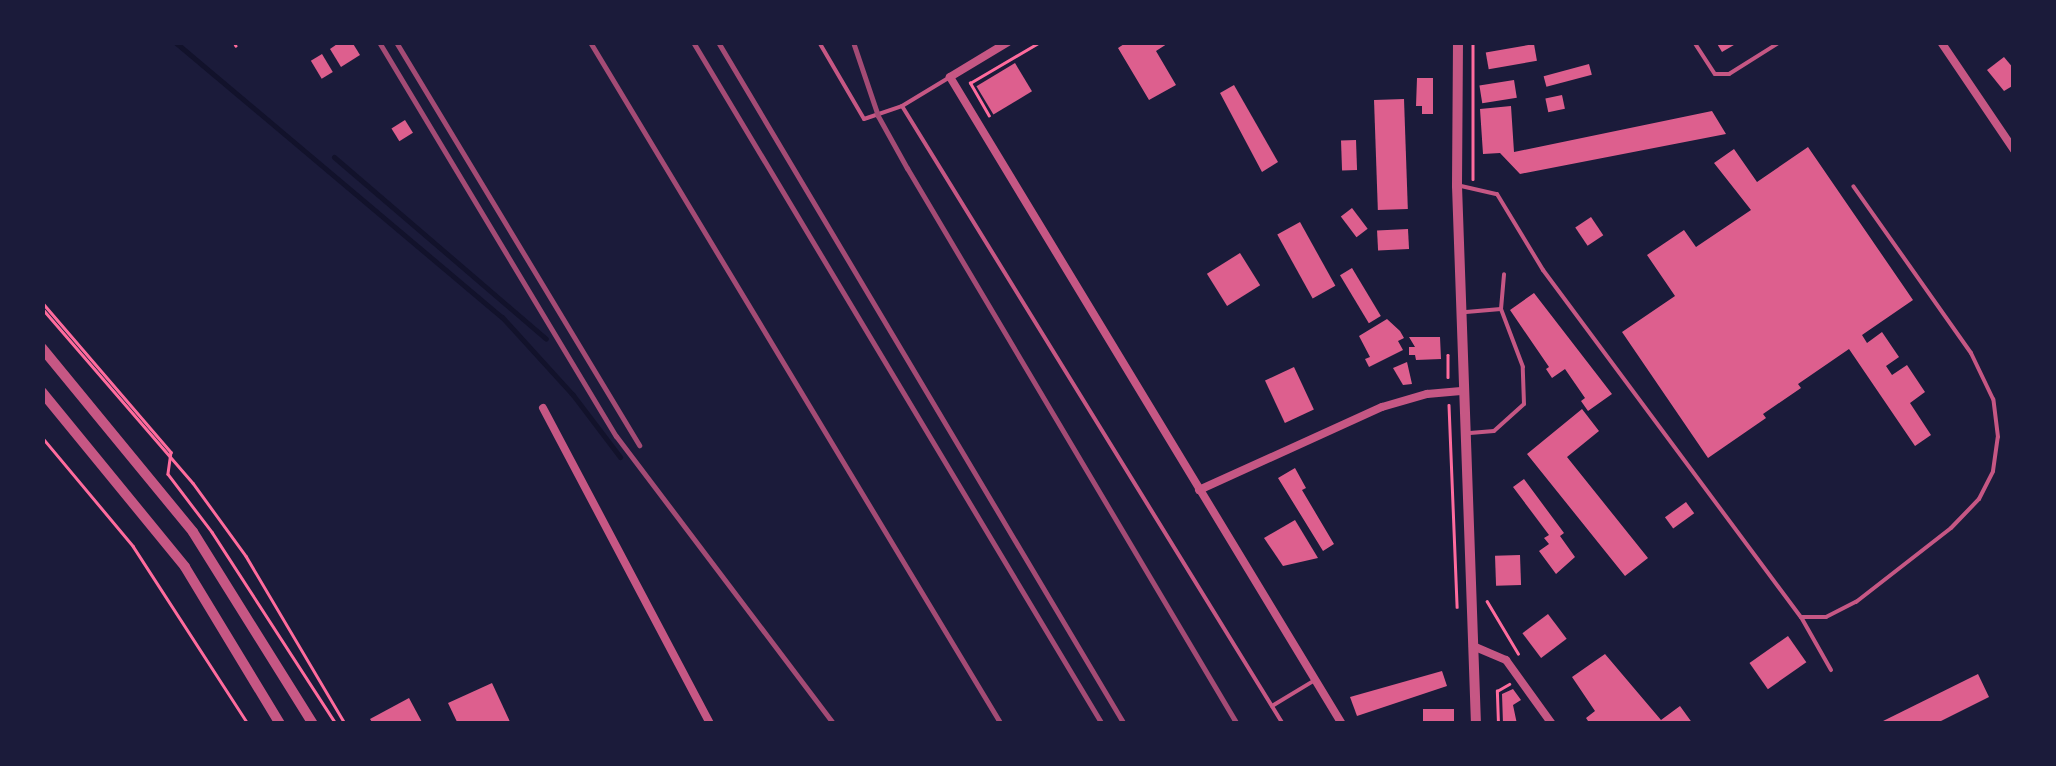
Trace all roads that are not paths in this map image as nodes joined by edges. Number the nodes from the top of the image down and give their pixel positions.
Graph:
1 (819, 42) edge
2 (1008, 42) edge
3 (1458, 42) edge
4 (1694, 42) edge
5 (1780, 42) edge
6 (1941, 42) edge
7 (950, 77) junction
8 (902, 106) junction
9 (2014, 150) edge
10 (1457, 186) junction
11 (1853, 186) dead end
12 (1504, 274) dead end
13 (1501, 309) junction
14 (1462, 312) junction
15 (42, 348) edge
16 (1464, 391) junction
17 (42, 392) edge
18 (543, 408) dead end
19 (1466, 433) junction
20 (1199, 490) junction
21 (1801, 618) junction
22 (1473, 646) junction
23 (1832, 670) dead end
24 (1315, 680) junction
25 (1272, 706) junction
26 (280, 724) edge
27 (313, 724) edge
28 (710, 724) edge
29 (1283, 724) edge
30 (1342, 724) edge
31 (1476, 724) edge
32 (1552, 724) edge

1 - 8 lane
2 - 7 street
3 - 10 street
4 - 5 lane
6 - 9 street
7 - 8 lane
7 - 20 street
8 - 25 lane
10 - 14 street
10 - 21 lane
11 - 21 lane
12 - 13 lane
13 - 14 lane
13 - 19 lane
14 - 16 street
15 - 27 street
16 - 19 street
16 - 20 street
17 - 26 street
18 - 28 street
19 - 22 street
20 - 24 street
21 - 23 lane
22 - 31 street
22 - 32 street
24 - 25 lane
24 - 30 street
25 - 29 lane

